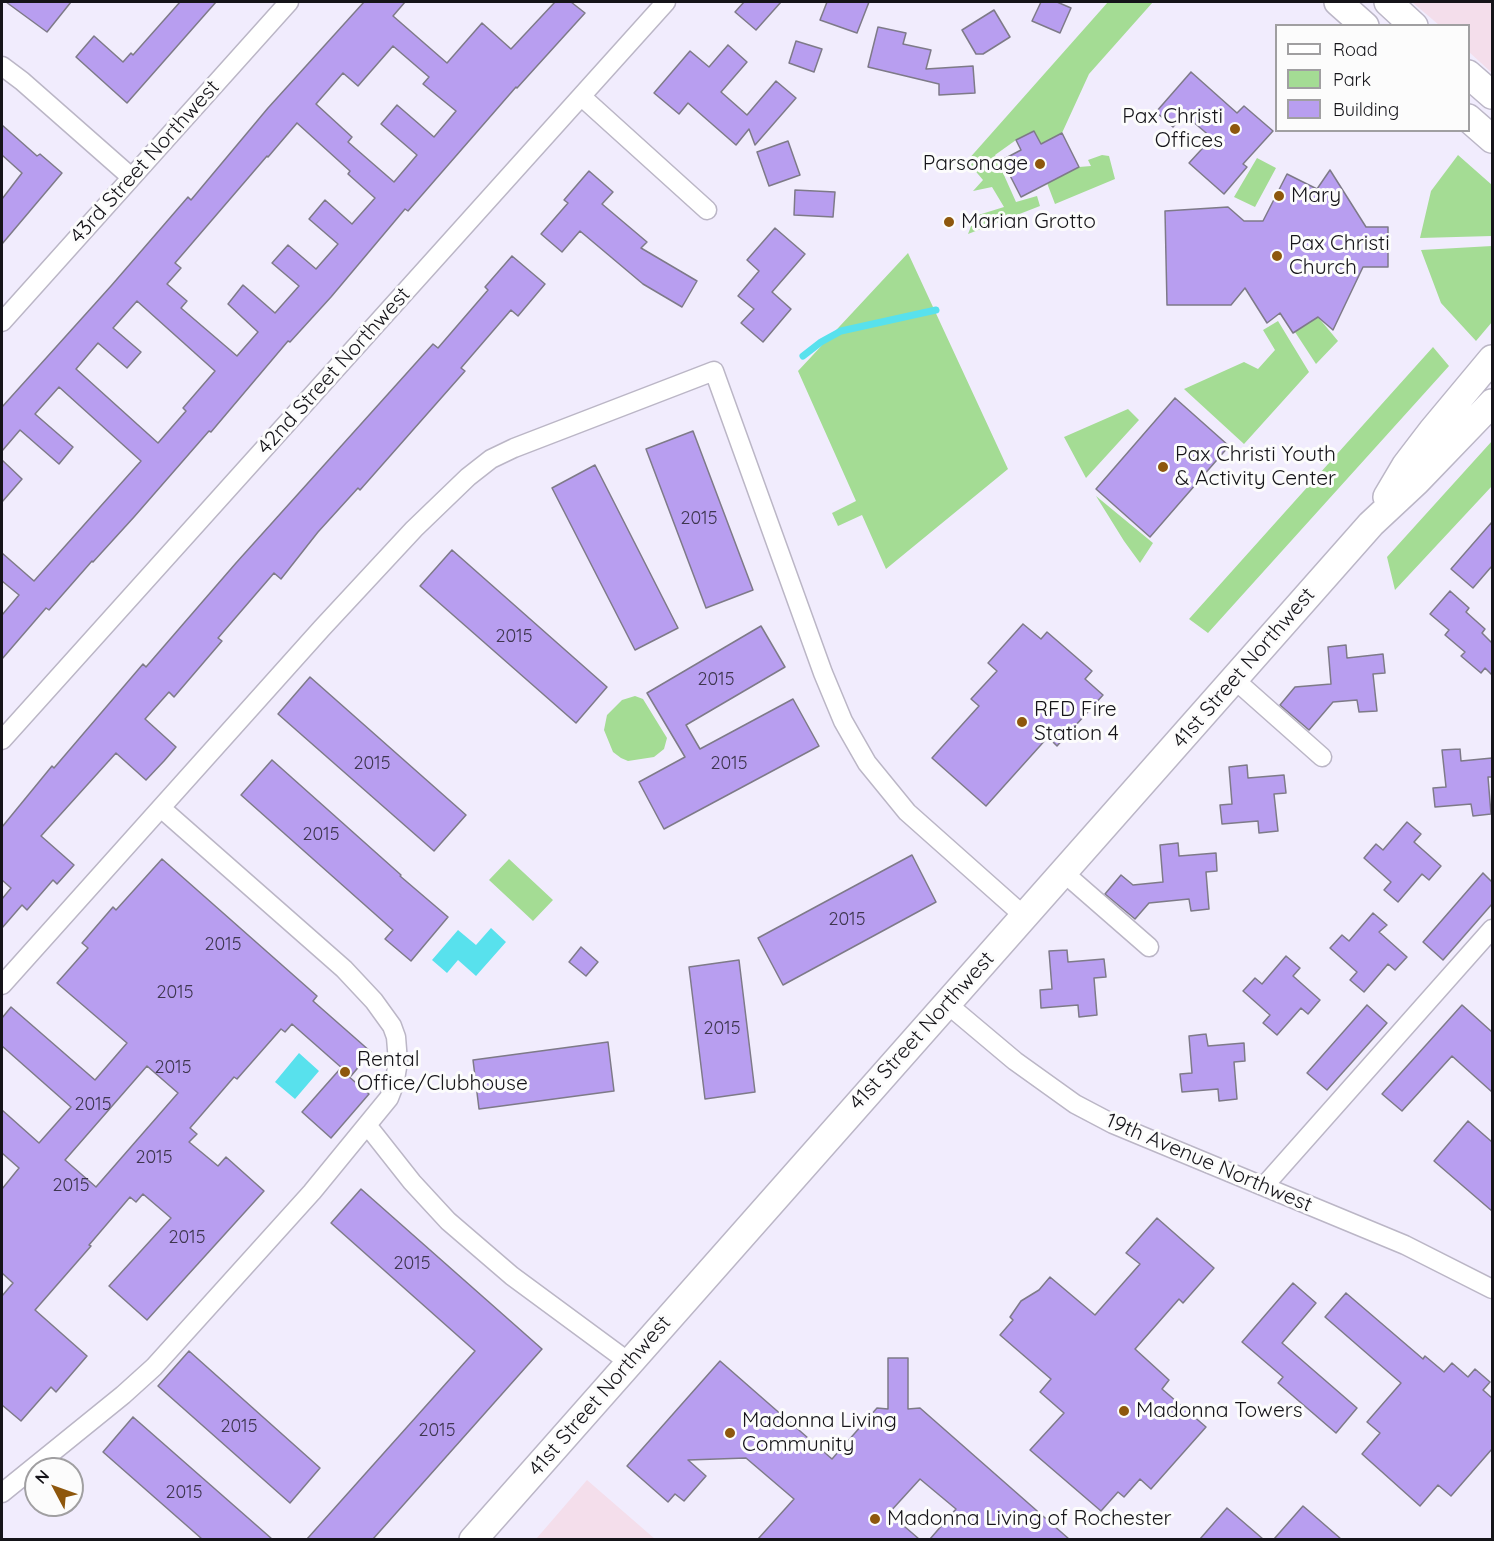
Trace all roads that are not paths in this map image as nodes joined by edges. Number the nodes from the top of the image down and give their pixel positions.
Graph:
1 (289, 2) edge
2 (666, 2) edge
3 (1338, 2) edge
4 (1388, 2) edge
5 (1363, 24) edge
6 (1412, 24) edge
7 (2, 66) edge
8 (1470, 76) edge
9 (1492, 95) edge
10 (582, 97) junction
11 (1470, 120) edge
12 (1492, 139) edge
13 (131, 177) junction
14 (707, 210) dead end
15 (2, 322) edge
16 (1492, 359) edge
17 (1492, 403) edge
18 (1371, 524) junction
19 (1234, 680) junction
20 (2, 740) edge
21 (1322, 757) dead end
22 (161, 808) junction
23 (1063, 872) junction
24 (1024, 916) junction
25 (1492, 929) edge
26 (1149, 947) dead end
27 (2, 985) edge
28 (946, 1003) junction
29 (367, 1125) junction
30 (1264, 1186) junction
31 (1492, 1289) edge
32 (630, 1363) junction
33 (2, 1493) edge
34 (473, 1539) edge

1 - 13 street, 43rd Street Northwest
2 - 10 street, 42nd Street Northwest
3 - 5 main road
4 - 6 main road
7 - 13 street
8 - 9 main road
10 - 14 street
10 - 20 street, 42nd Street Northwest
11 - 12 main road
13 - 15 street, 43rd Street Northwest
16 - 18 main road, 41st Street Northwest
17 - 18 main road, 41st Street Northwest
18 - 19 main road, 41st Street Northwest
19 - 21 street
19 - 23 main road, 41st Street Northwest
22 - 24 street
22 - 27 street
22 - 29 street
23 - 24 main road, 41st Street Northwest
23 - 26 street
24 - 28 main road, 41st Street Northwest
25 - 30 street
28 - 30 street, 19th Avenue Northwest
28 - 32 main road, 41st Street Northwest
29 - 32 street
29 - 33 street
30 - 31 street, 19th Avenue Northwest
32 - 34 main road, 41st Street Northwest

